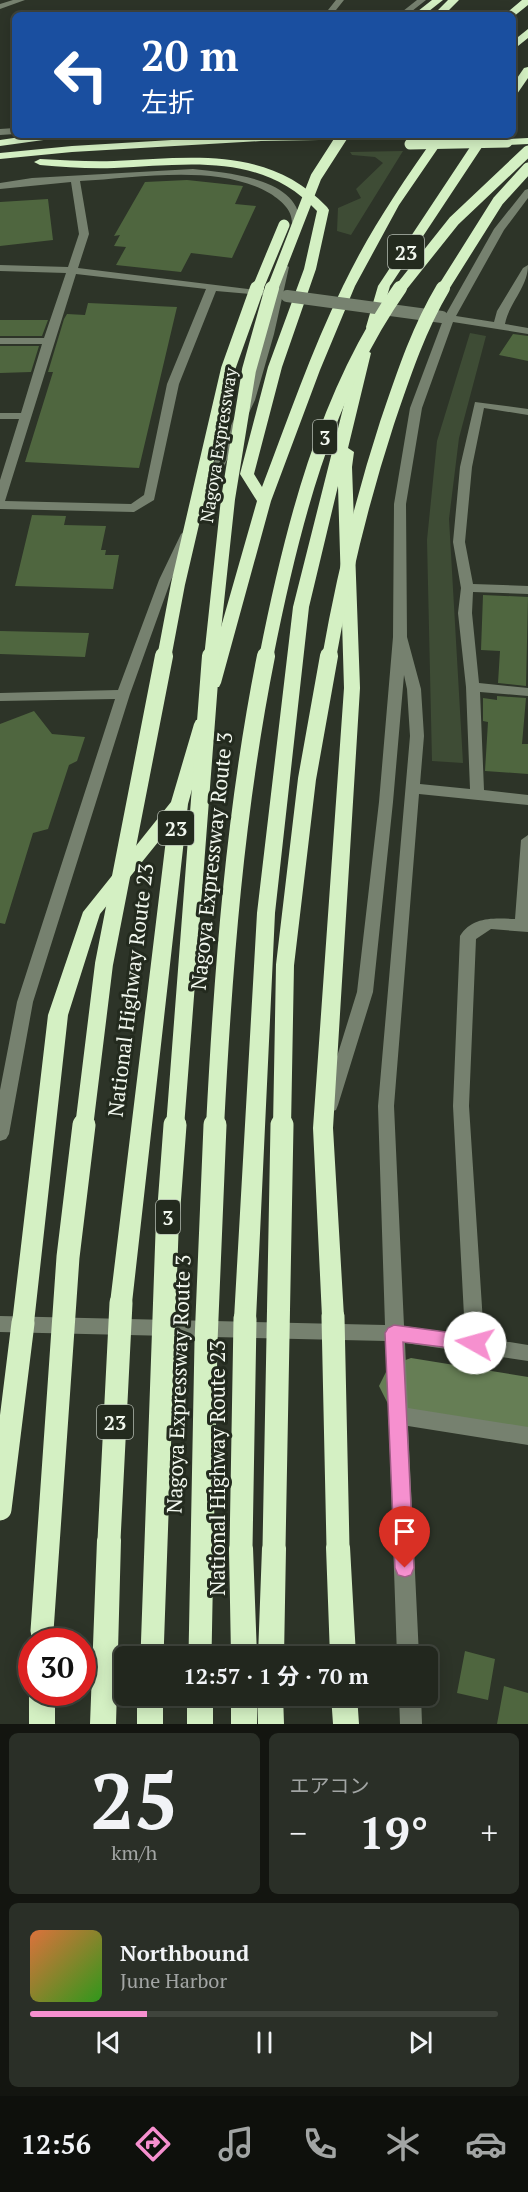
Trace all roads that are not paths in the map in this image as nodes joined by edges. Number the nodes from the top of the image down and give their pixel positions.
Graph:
1 (21, 0) edge
2 (340, 0) edge
3 (422, 0) edge
4 (438, 0) edge
5 (454, 0) edge
6 (528, 0) edge
7 (0, 7) edge
8 (330, 12) edge
9 (406, 12) edge
10 (422, 12) edge
11 (441, 12) edge
12 (513, 12) edge
13 (528, 32) edge
14 (516, 44) edge
15 (528, 70) edge
16 (516, 88) edge
17 (115, 138) edge
18 (261, 138) edge
19 (341, 138) edge
20 (439, 138) edge
21 (482, 138) edge
22 (486, 138) edge
23 (528, 151) edge
24 (0, 155) edge
25 (40, 162) junction
26 (0, 168) edge
27 (528, 168) edge
28 (316, 177) junction
29 (75, 179) junction
30 (0, 186) edge
31 (528, 192) edge
32 (0, 268) edge
33 (528, 268) edge
34 (72, 270) junction
35 (212, 287) junction
36 (282, 295) junction
37 (446, 317) junction
38 (498, 325) junction
39 (528, 331) edge
40 (0, 341) edge
41 (48, 341) junction
42 (356, 381) junction
43 (528, 412) edge
44 (0, 416) edge
45 (26, 416) junction
46 (264, 501) junction
47 (0, 502) edge
48 (467, 588) junction
49 (528, 590) edge
50 (400, 637) junction
51 (473, 687) junction
52 (528, 692) edge
53 (123, 694) junction
54 (0, 698) edge
55 (413, 788) junction
56 (477, 796) junction
57 (528, 800) edge
58 (179, 804) junction
59 (528, 840) edge
60 (525, 925) edge
61 (323, 1128) junction
62 (0, 1133) edge
63 (0, 1324) edge
64 (394, 1333) junction
65 (475, 1343) junction
66 (528, 1353) edge
67 (398, 1415) junction
68 (528, 1436) edge
69 (0, 1509) edge
70 (43, 1628) edge
71 (152, 1646) edge
72 (200, 1646) edge
73 (244, 1646) edge
74 (271, 1646) edge
75 (343, 1646) edge
76 (408, 1646) edge
77 (42, 1706) edge
78 (150, 1706) edge
79 (200, 1706) edge
80 (244, 1706) edge
81 (270, 1706) edge
82 (345, 1706) edge
83 (410, 1706) edge
84 (42, 1724) edge
85 (103, 1724) edge
86 (150, 1724) edge
87 (200, 1724) edge
88 (244, 1724) edge
89 (271, 1724) edge
90 (346, 1724) edge
91 (411, 1724) edge

1 - 7 street
2 - 8 street
3 - 9 street
4 - 10 highway
5 - 11 highway
6 - 12 highway
13 - 14 highway
15 - 16 highway
17 - 24 highway
18 - 24 highway
19 - 28 highway, 3, bridge
20 - 46 highway, National Highway Route 23 / 23
21 - 42 highway, National Highway Route 23 / 23
22 - 25 highway, bridge
23 - 72 highway, Nagoya Expressway Route 3 / 3, bridge
25 - 26 highway
25 - 46 highway
27 - 74 highway, bridge
28 - 70 highway, bridge
28 - 71 highway, Nagoya Expressway Route 3 / 3, bridge
29 - 30 street
29 - 34 street
29 - 36 street
31 - 37 street
32 - 34 street
33 - 38 street
34 - 35 street
34 - 41 street
35 - 36 street
35 - 47 street
36 - 37 street, bridge
36 - 53 street
37 - 38 street
37 - 50 street
38 - 39 street
40 - 41 street
41 - 45 street
42 - 61 highway
42 - 73 highway, National Highway Route 23 / 23, bridge
43 - 48 street
44 - 45 street
45 - 47 street
46 - 58 highway, National Highway Route 23 / 23
48 - 49 street
48 - 51 street
50 - 55 street
50 - 61 street
51 - 52 street
51 - 56 street
53 - 54 street
53 - 62 street
55 - 56 street
55 - 64 street
56 - 57 street
58 - 69 highway, bridge
58 - 85 highway, National Highway Route 23 / 23, bridge
59 - 60 street
60 - 65 street
61 - 75 highway, bridge
63 - 64 street
64 - 65 street
64 - 67 street
65 - 66 street
67 - 68 street
67 - 76 street
77 - 84 highway
78 - 86 highway
79 - 87 highway
80 - 88 highway
81 - 89 highway
82 - 90 highway
83 - 91 street

